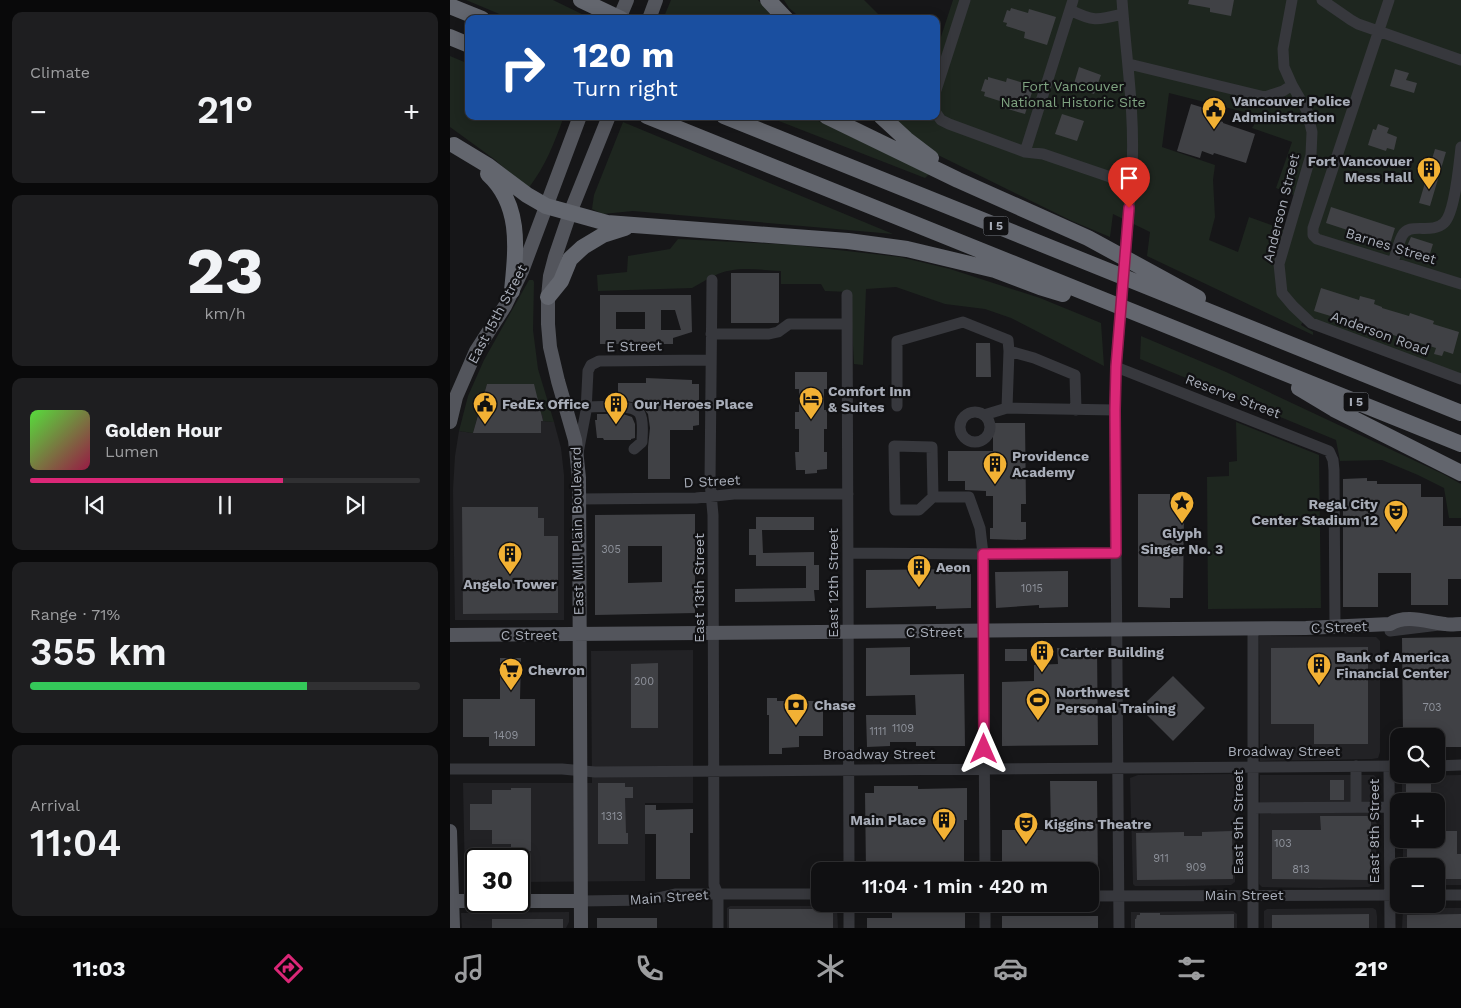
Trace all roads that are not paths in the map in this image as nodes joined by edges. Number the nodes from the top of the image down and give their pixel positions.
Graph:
1 (581, 0) edge
2 (626, 0) edge
3 (656, 0) edge
4 (768, 0) edge
5 (964, 0) edge
6 (1122, 0) edge
7 (1292, 0) edge
8 (1322, 0) edge
9 (1389, 0) edge
10 (1072, 5) edge
11 (450, 6) edge
12 (1123, 14) junction
13 (472, 15) edge
14 (612, 15) edge
15 (621, 15) edge
16 (650, 15) edge
17 (782, 15) edge
18 (1379, 32) junction
19 (450, 37) edge
20 (465, 43) edge
21 (1461, 60) edge
22 (1129, 64) junction
23 (940, 77) edge
24 (1292, 85) junction
25 (940, 119) edge
26 (578, 120) edge
27 (607, 120) edge
28 (656, 120) edge
29 (734, 120) edge
30 (834, 120) edge
31 (885, 120) edge
32 (452, 143) edge
33 (1461, 147) edge
34 (1025, 152) junction
35 (1132, 169) junction
36 (958, 180) junction
37 (1125, 182) junction
38 (1130, 196) junction
39 (546, 206) junction
40 (570, 212) junction
41 (638, 225) junction
42 (1393, 262) junction
43 (712, 280) dead end
44 (1461, 284) edge
45 (512, 291) junction
46 (847, 295) dead end
47 (548, 297) junction
48 (1293, 306) joint
49 (1144, 317) junction
50 (847, 324) junction
51 (711, 334) junction
52 (1268, 336) junction
53 (1009, 351) junction
54 (711, 360) junction
55 (1252, 360) junction
56 (1116, 367) junction
57 (1461, 379) edge
58 (897, 406) dead end
59 (586, 407) junction
60 (1007, 408) junction
61 (1076, 410) junction
62 (1115, 410) junction
63 (1461, 413) edge
64 (984, 414) dead end
65 (450, 422) edge
66 (1461, 444) edge
67 (634, 449) dead end
68 (578, 456) junction
69 (1461, 473) edge
70 (848, 494) junction
71 (712, 497) junction
72 (933, 497) junction
73 (578, 499) junction
74 (848, 553) junction
75 (1116, 553) junction
76 (983, 554) junction
77 (1461, 624) edge
78 (1335, 627) junction
79 (1253, 629) junction
80 (1117, 630) junction
81 (984, 631) junction
82 (848, 632) junction
83 (714, 633) junction
84 (579, 634) junction
85 (450, 635) edge
86 (1461, 765) edge
87 (1253, 766) junction
88 (1356, 766) junction
89 (1390, 766) edge
90 (1445, 766) edge
91 (1118, 768) junction
92 (450, 769) edge
93 (848, 769) junction
94 (985, 769) junction
95 (714, 770) junction
96 (579, 772) junction
97 (1392, 783) edge
98 (1356, 807) junction
99 (1389, 807) junction
100 (1253, 808) junction
101 (450, 831) edge
102 (1392, 858) edge
103 (849, 862) edge
104 (985, 862) edge
105 (718, 894) junction
106 (811, 894) edge
107 (1253, 895) junction
108 (1390, 895) edge
109 (1445, 895) edge
110 (1461, 895) edge
111 (1099, 896) edge
112 (1119, 896) junction
113 (530, 901) edge
114 (580, 901) junction
115 (451, 902) edge
116 (465, 902) edge
117 (849, 912) edge
118 (985, 912) edge
119 (1392, 913) edge
120 (453, 928) edge
121 (581, 928) edge
122 (718, 928) edge
123 (850, 928) edge
124 (985, 928) edge
125 (1120, 928) edge
126 (1253, 928) edge
127 (1390, 928) edge

1 - 14 highway
2 - 15 main road
3 - 16 main road
4 - 17 highway
5 - 23 street
6 - 12 street
7 - 24 street, Anderson Street
8 - 18 street
9 - 18 street
10 - 12 street
10 - 34 street
11 - 13 highway
12 - 22 street
18 - 21 street
18 - 42 street, Barnes Street
19 - 20 highway
22 - 24 street
22 - 35 street
24 - 48 street, Anderson Street
25 - 34 street
26 - 39 main road
27 - 40 main road, East Mill Plain Boulevard
28 - 49 highway, I 5
29 - 52 highway, I 5
30 - 36 highway
31 - 36 highway
32 - 39 highway
32 - 45 highway
33 - 42 street
34 - 37 street
35 - 37 street
35 - 38 street
36 - 52 highway
37 - 38 street
38 - 56 street
39 - 40 highway
39 - 45 main road, East 15th Street
40 - 41 highway
40 - 47 main road, East Mill Plain Boulevard
41 - 47 highway
41 - 49 highway
42 - 44 street, Barnes Street
43 - 51 street, East 13th Street
45 - 65 main road, East 15th Street
46 - 50 street, East 12th Street
47 - 68 main road, East Mill Plain Boulevard
48 - 57 street, Anderson Road
49 - 55 highway, I 5
50 - 51 street
50 - 70 street, East 12th Street
51 - 54 street, East 13th Street
52 - 63 highway, I 5
53 - 58 street
53 - 60 street
53 - 61 street
54 - 59 street, E Street
54 - 71 street, East 13th Street
55 - 66 highway, I 5
55 - 69 highway
56 - 62 street
56 - 78 street, Reserve Street
59 - 67 street
59 - 68 street, E Street
60 - 61 street
60 - 64 street
61 - 62 street
62 - 75 street
68 - 73 main road, East Mill Plain Boulevard
70 - 71 street, D Street
70 - 74 street, East 12th Street
71 - 73 street, D Street
71 - 83 street, East 13th Street
72 - 72 street
72 - 76 street
73 - 84 main road, East Mill Plain Boulevard
74 - 76 street
74 - 82 street, East 12th Street
75 - 76 street
75 - 80 street
76 - 81 street
77 - 78 main road, C Street
78 - 79 main road, C Street
79 - 80 main road, C Street
79 - 87 street, East 9th Street
80 - 81 main road, C Street
80 - 91 street
81 - 82 main road, C Street
81 - 94 street
82 - 83 main road, C Street
82 - 93 street, East 12th Street
83 - 84 main road, C Street
83 - 95 street, East 13th Street
84 - 85 main road, C Street
84 - 96 main road, East Mill Plain Boulevard
86 - 90 street
87 - 88 street, Broadway Street
87 - 91 street, Broadway Street
87 - 100 street, East 9th Street
88 - 89 street, Broadway Street
88 - 98 street
91 - 94 street, Broadway Street
91 - 112 street
92 - 96 street, Broadway Street
93 - 94 street, Broadway Street
93 - 95 street, Broadway Street
93 - 103 street, East 12th Street
94 - 104 street
95 - 96 street, Broadway Street
95 - 105 street, East 13th Street
96 - 114 main road, East Mill Plain Boulevard
97 - 99 street, East 8th Street
98 - 99 street
98 - 100 street
99 - 102 street, East 8th Street
100 - 107 street, East 9th Street
101 - 115 main road
105 - 106 street, Main Street
105 - 114 street, Main Street
105 - 122 street, East 13th Street
107 - 108 street, Main Street
107 - 112 street, Main Street
107 - 126 street, East 9th Street
109 - 110 street
111 - 112 street, Main Street
112 - 125 street
113 - 114 main road, Main Street
114 - 121 main road, East Mill Plain Boulevard
115 - 116 main road
115 - 120 main road
117 - 123 street
118 - 124 street
119 - 127 street, East 8th Street

